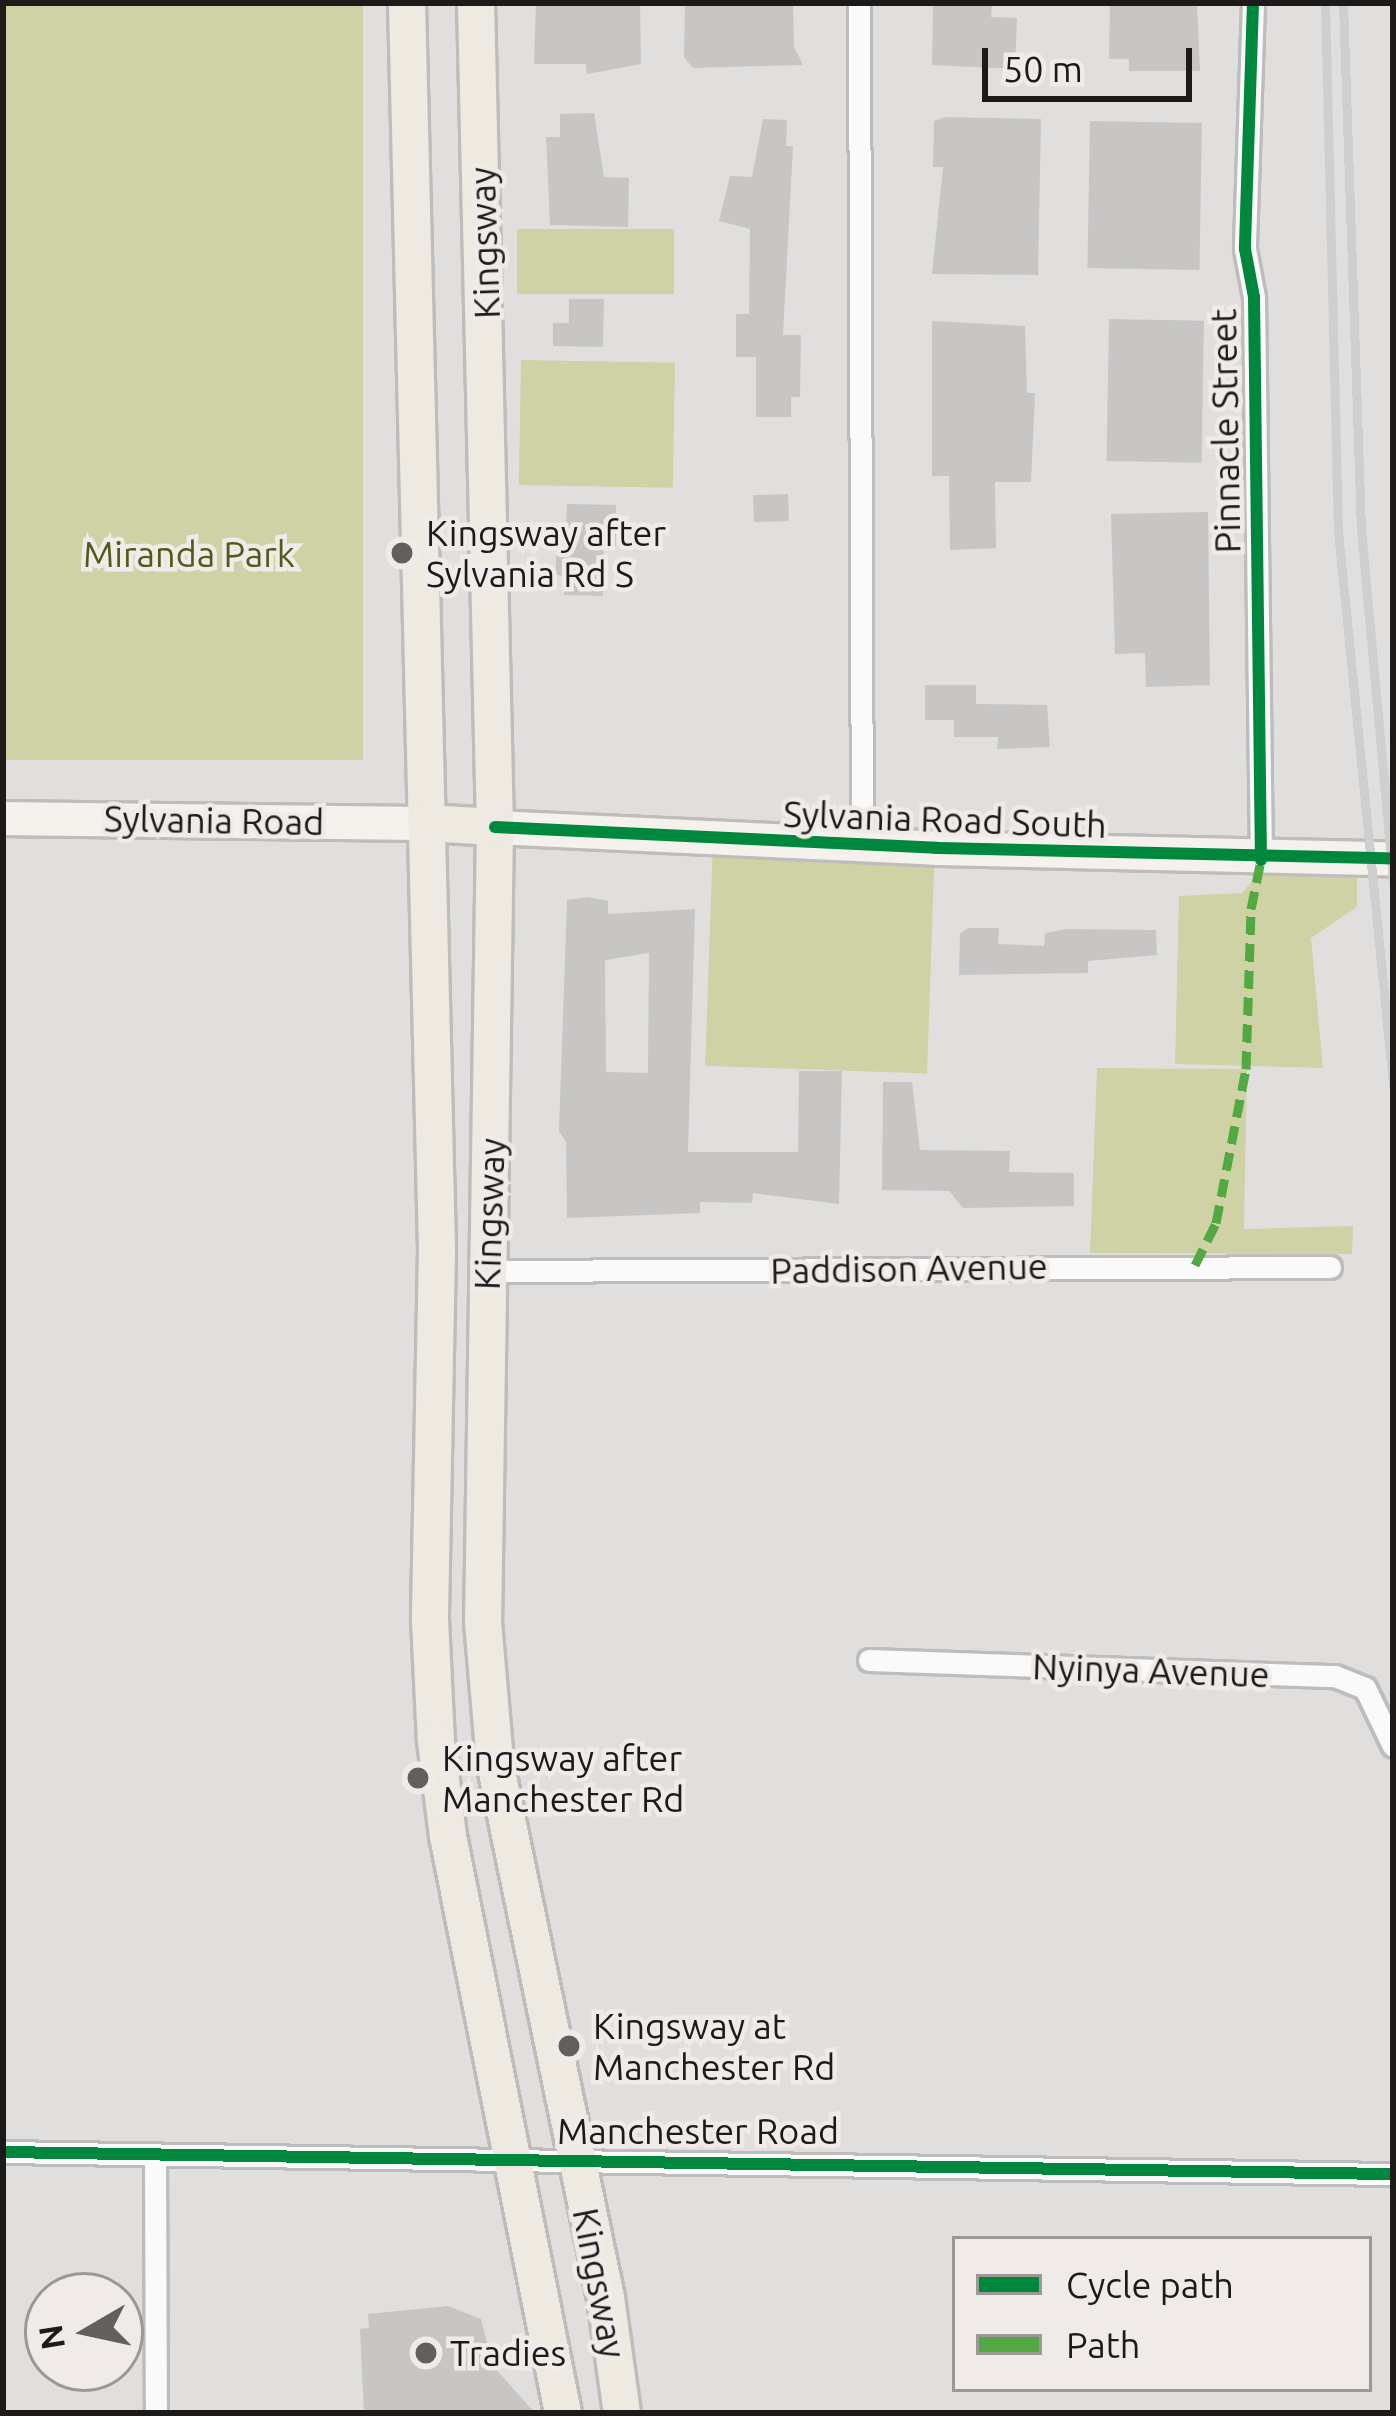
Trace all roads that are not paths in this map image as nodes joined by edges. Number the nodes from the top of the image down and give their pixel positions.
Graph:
1 (406, 3) edge
2 (476, 3) edge
3 (859, 3) edge
4 (1252, 3) edge
5 (3, 818) edge
6 (426, 823) junction
7 (495, 827) junction
8 (862, 845) junction
9 (1393, 858) edge
10 (1261, 860) junction
11 (1330, 1267) dead end
12 (487, 1271) junction
13 (869, 1660) dead end
14 (1393, 1746) edge
15 (3, 2152) edge
16 (155, 2154) junction
17 (516, 2159) junction
18 (575, 2162) junction
19 (1393, 2174) edge
20 (156, 2413) edge
21 (563, 2413) edge
22 (622, 2413) edge

1 - 6 main road, Kingsway
2 - 7 main road, Kingsway
3 - 8 street
4 - 10 street, Pinnacle Street
5 - 6 street, Sylvania Road
6 - 7 main road, Sylvania Road South
6 - 17 main road, Kingsway
7 - 8 street, Sylvania Road South
7 - 12 main road, Kingsway
8 - 10 street, Sylvania Road South
9 - 10 street, Sylvania Road South
11 - 12 street, Paddison Avenue
12 - 18 main road, Kingsway
13 - 14 street, Nyinya Avenue
15 - 16 street, Manchester Road
16 - 17 street, Manchester Road
16 - 20 street
17 - 18 street, Manchester Road
17 - 21 main road, Kingsway
18 - 19 street, Manchester Road
18 - 22 main road, Kingsway

